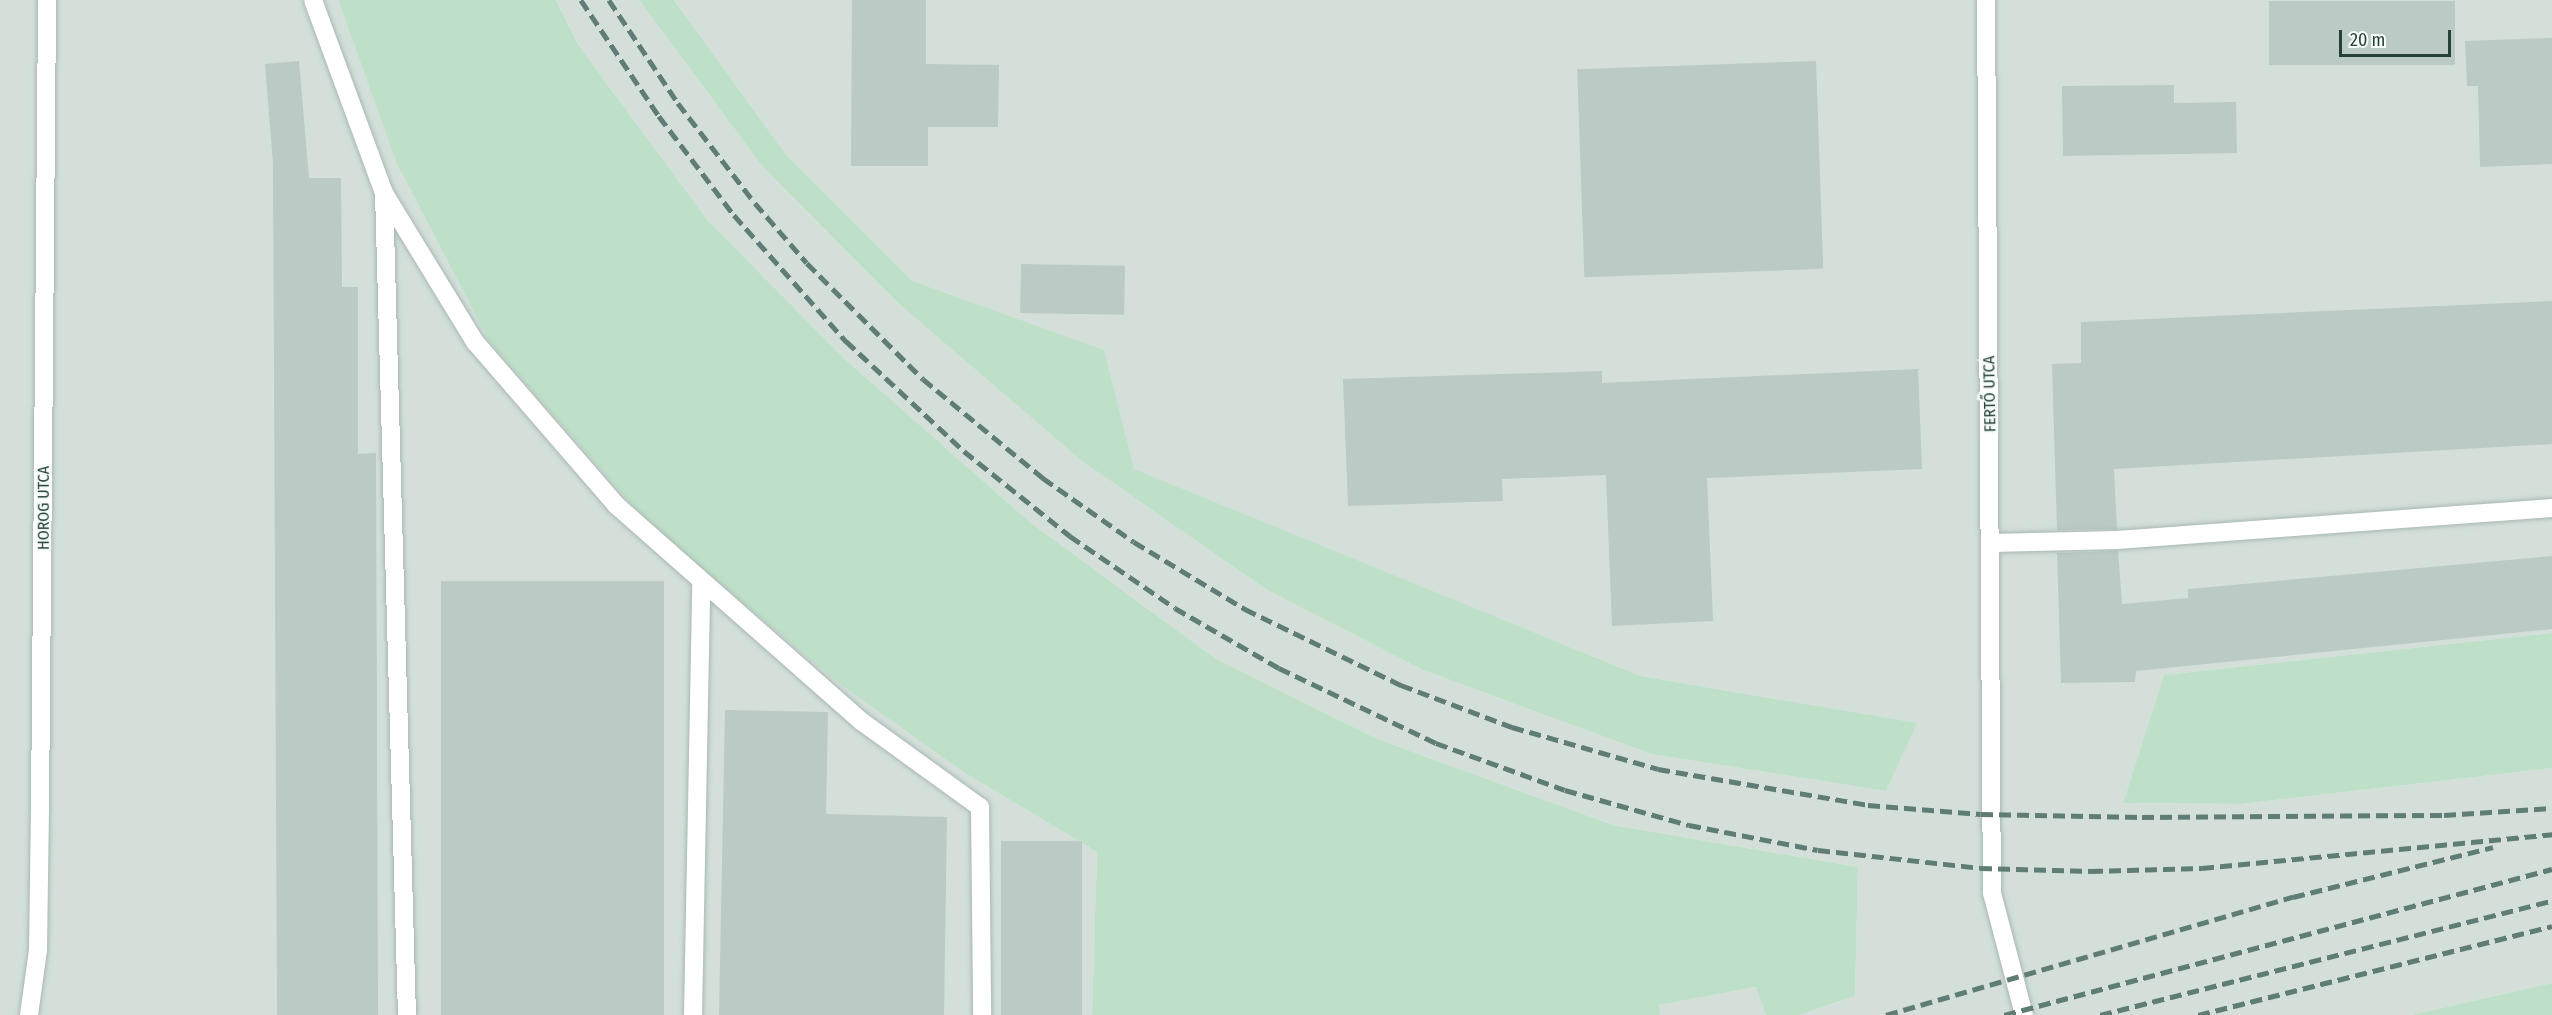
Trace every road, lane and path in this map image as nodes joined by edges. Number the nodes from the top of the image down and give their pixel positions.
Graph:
1 (47, 0) edge
2 (313, 0) edge
3 (1986, 0) edge
4 (384, 193) junction
5 (2552, 508) edge
6 (1992, 543) junction
7 (701, 583) junction
8 (29, 1015) edge
9 (407, 1015) edge
10 (693, 1015) edge
11 (982, 1015) edge
12 (2024, 1015) edge

1 - 8 street, HOROG UTCA
2 - 4 street
3 - 6 street, FERTŐ UTCA
4 - 7 street
4 - 9 street
5 - 6 street
6 - 12 street, FERTŐ UTCA
7 - 10 street
7 - 11 street

